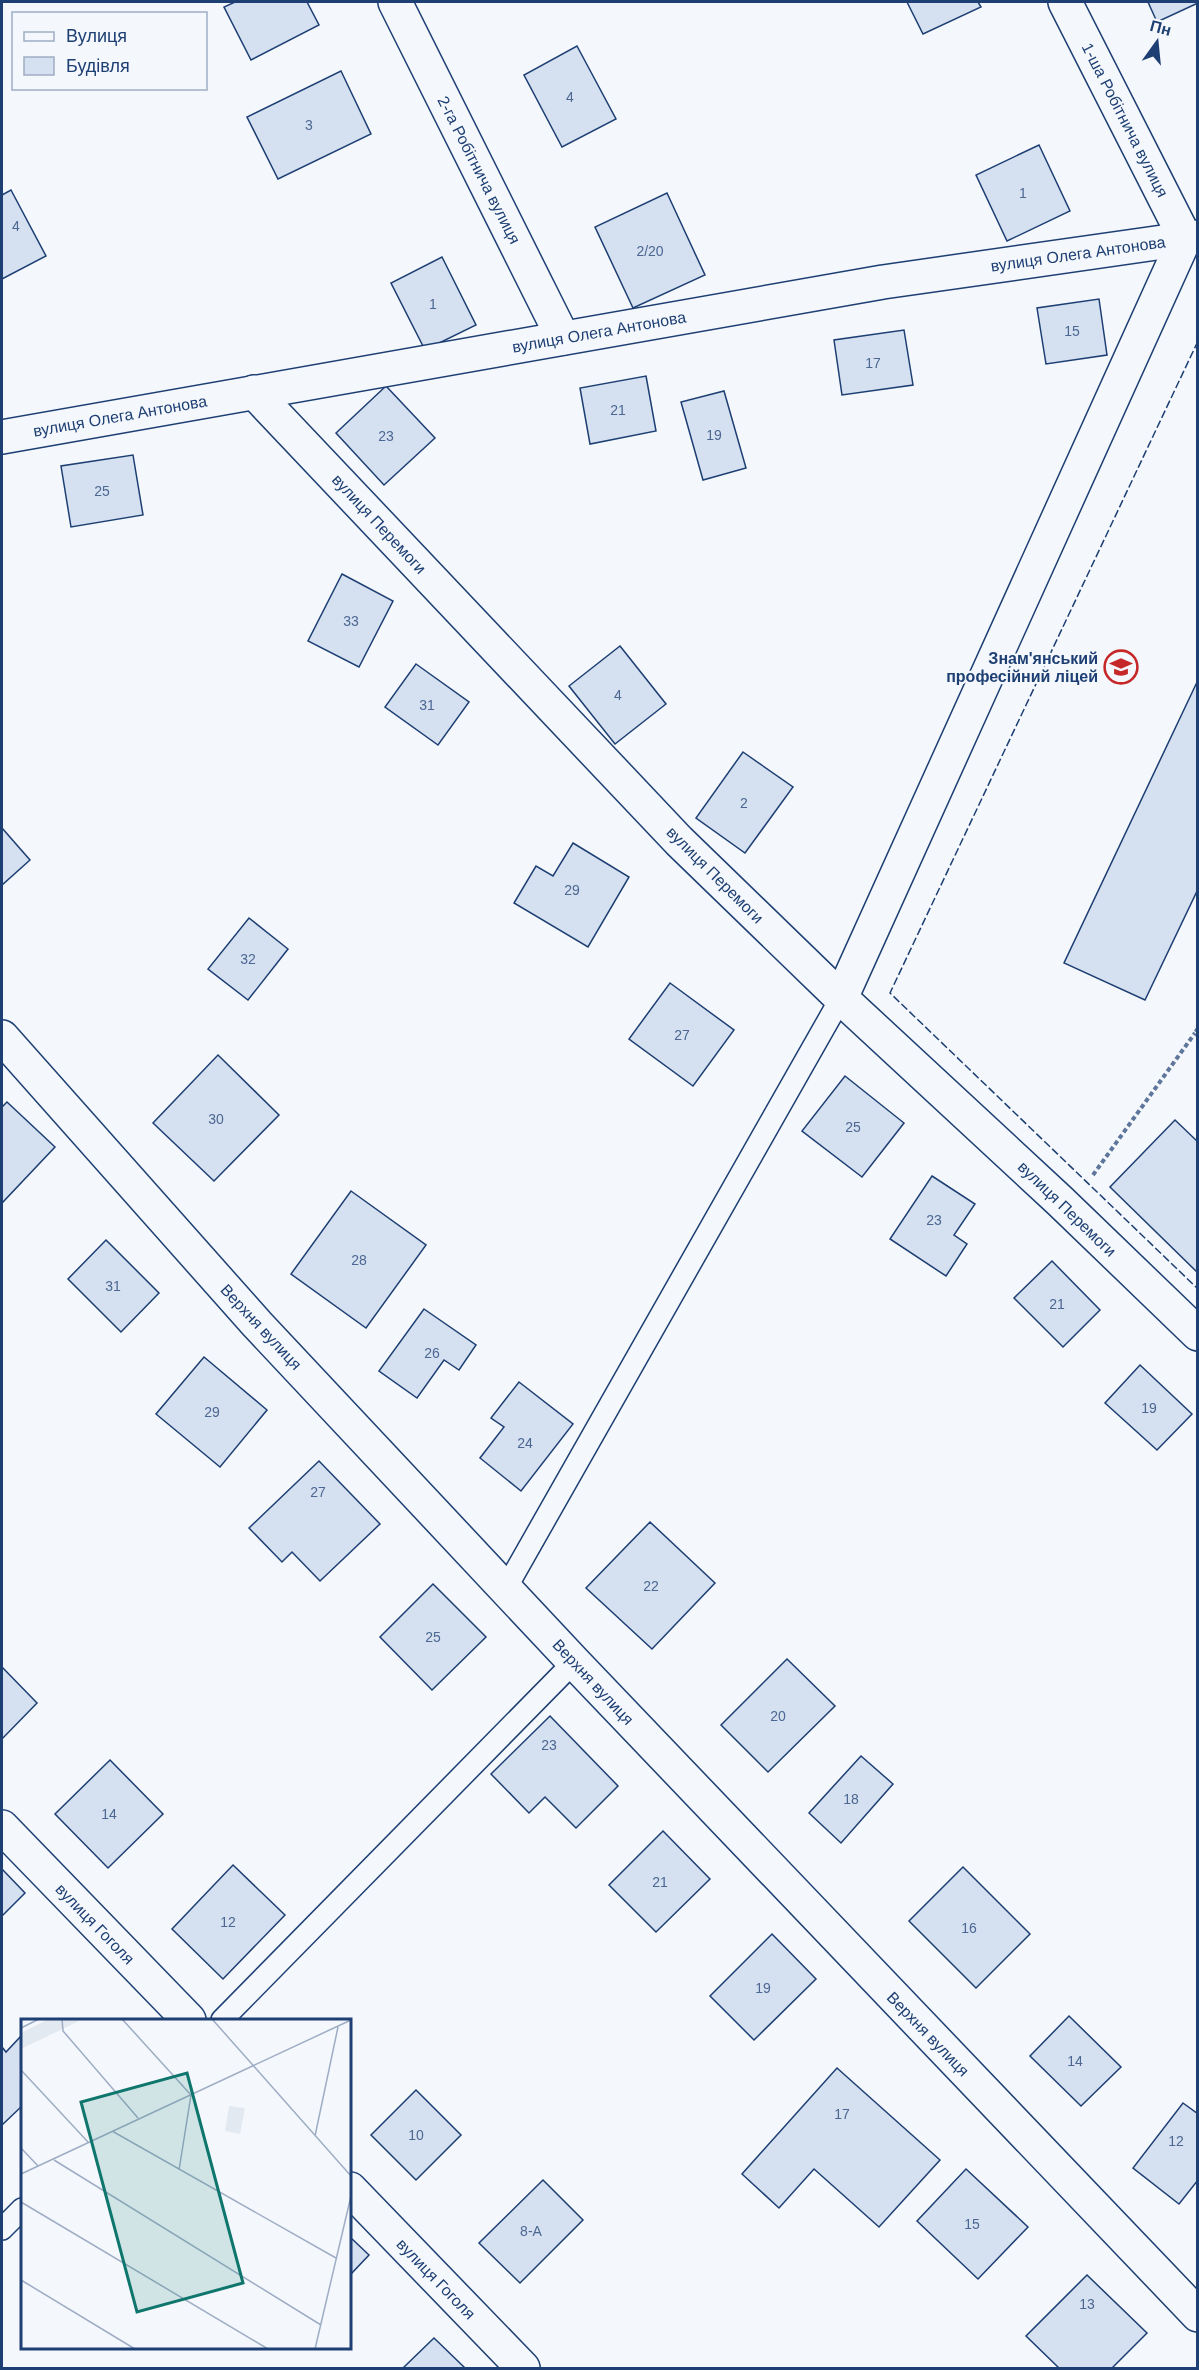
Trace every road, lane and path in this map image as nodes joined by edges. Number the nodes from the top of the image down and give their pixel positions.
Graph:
1 (395, 2) edge
2 (1065, 2) edge
3 (1191, 238) edge
4 (563, 338) junction
5 (254, 392) junction
6 (2, 437) edge
7 (841, 998) junction
8 (1197, 1028) edge
9 (1196, 1035) edge
10 (2, 1037) edge
11 (1060, 1201) junction
12 (1197, 1334) edge
13 (506, 1588) junction
14 (574, 1662) junction
15 (2, 1827) edge
16 (188, 2019) edge
17 (223, 2019) edge
18 (351, 2190) edge
19 (21, 2210) edge
20 (2, 2229) edge
21 (1197, 2315) edge
22 (523, 2368) edge

1 - 4 street, 2-га Робітнича вулиця
2 - 3 street, 1-ша Робітнича вулиця
3 - 4 street, вулиця Олега Антонова
3 - 7 street
4 - 5 street, вулиця Олега Антонова
5 - 6 street, вулиця Олега Антонова
5 - 7 street, вулиця Перемоги
7 - 11 street, вулиця Перемоги
7 - 13 lane
8 - 9 path
9 - 11 path
10 - 13 street, Верхня вулиця
11 - 12 street, вулиця Перемоги
13 - 14 street, Верхня вулиця
14 - 17 lane
14 - 21 street, Верхня вулиця
15 - 16 street, вулиця Гоголя
18 - 22 street, вулиця Гоголя
19 - 20 lane

